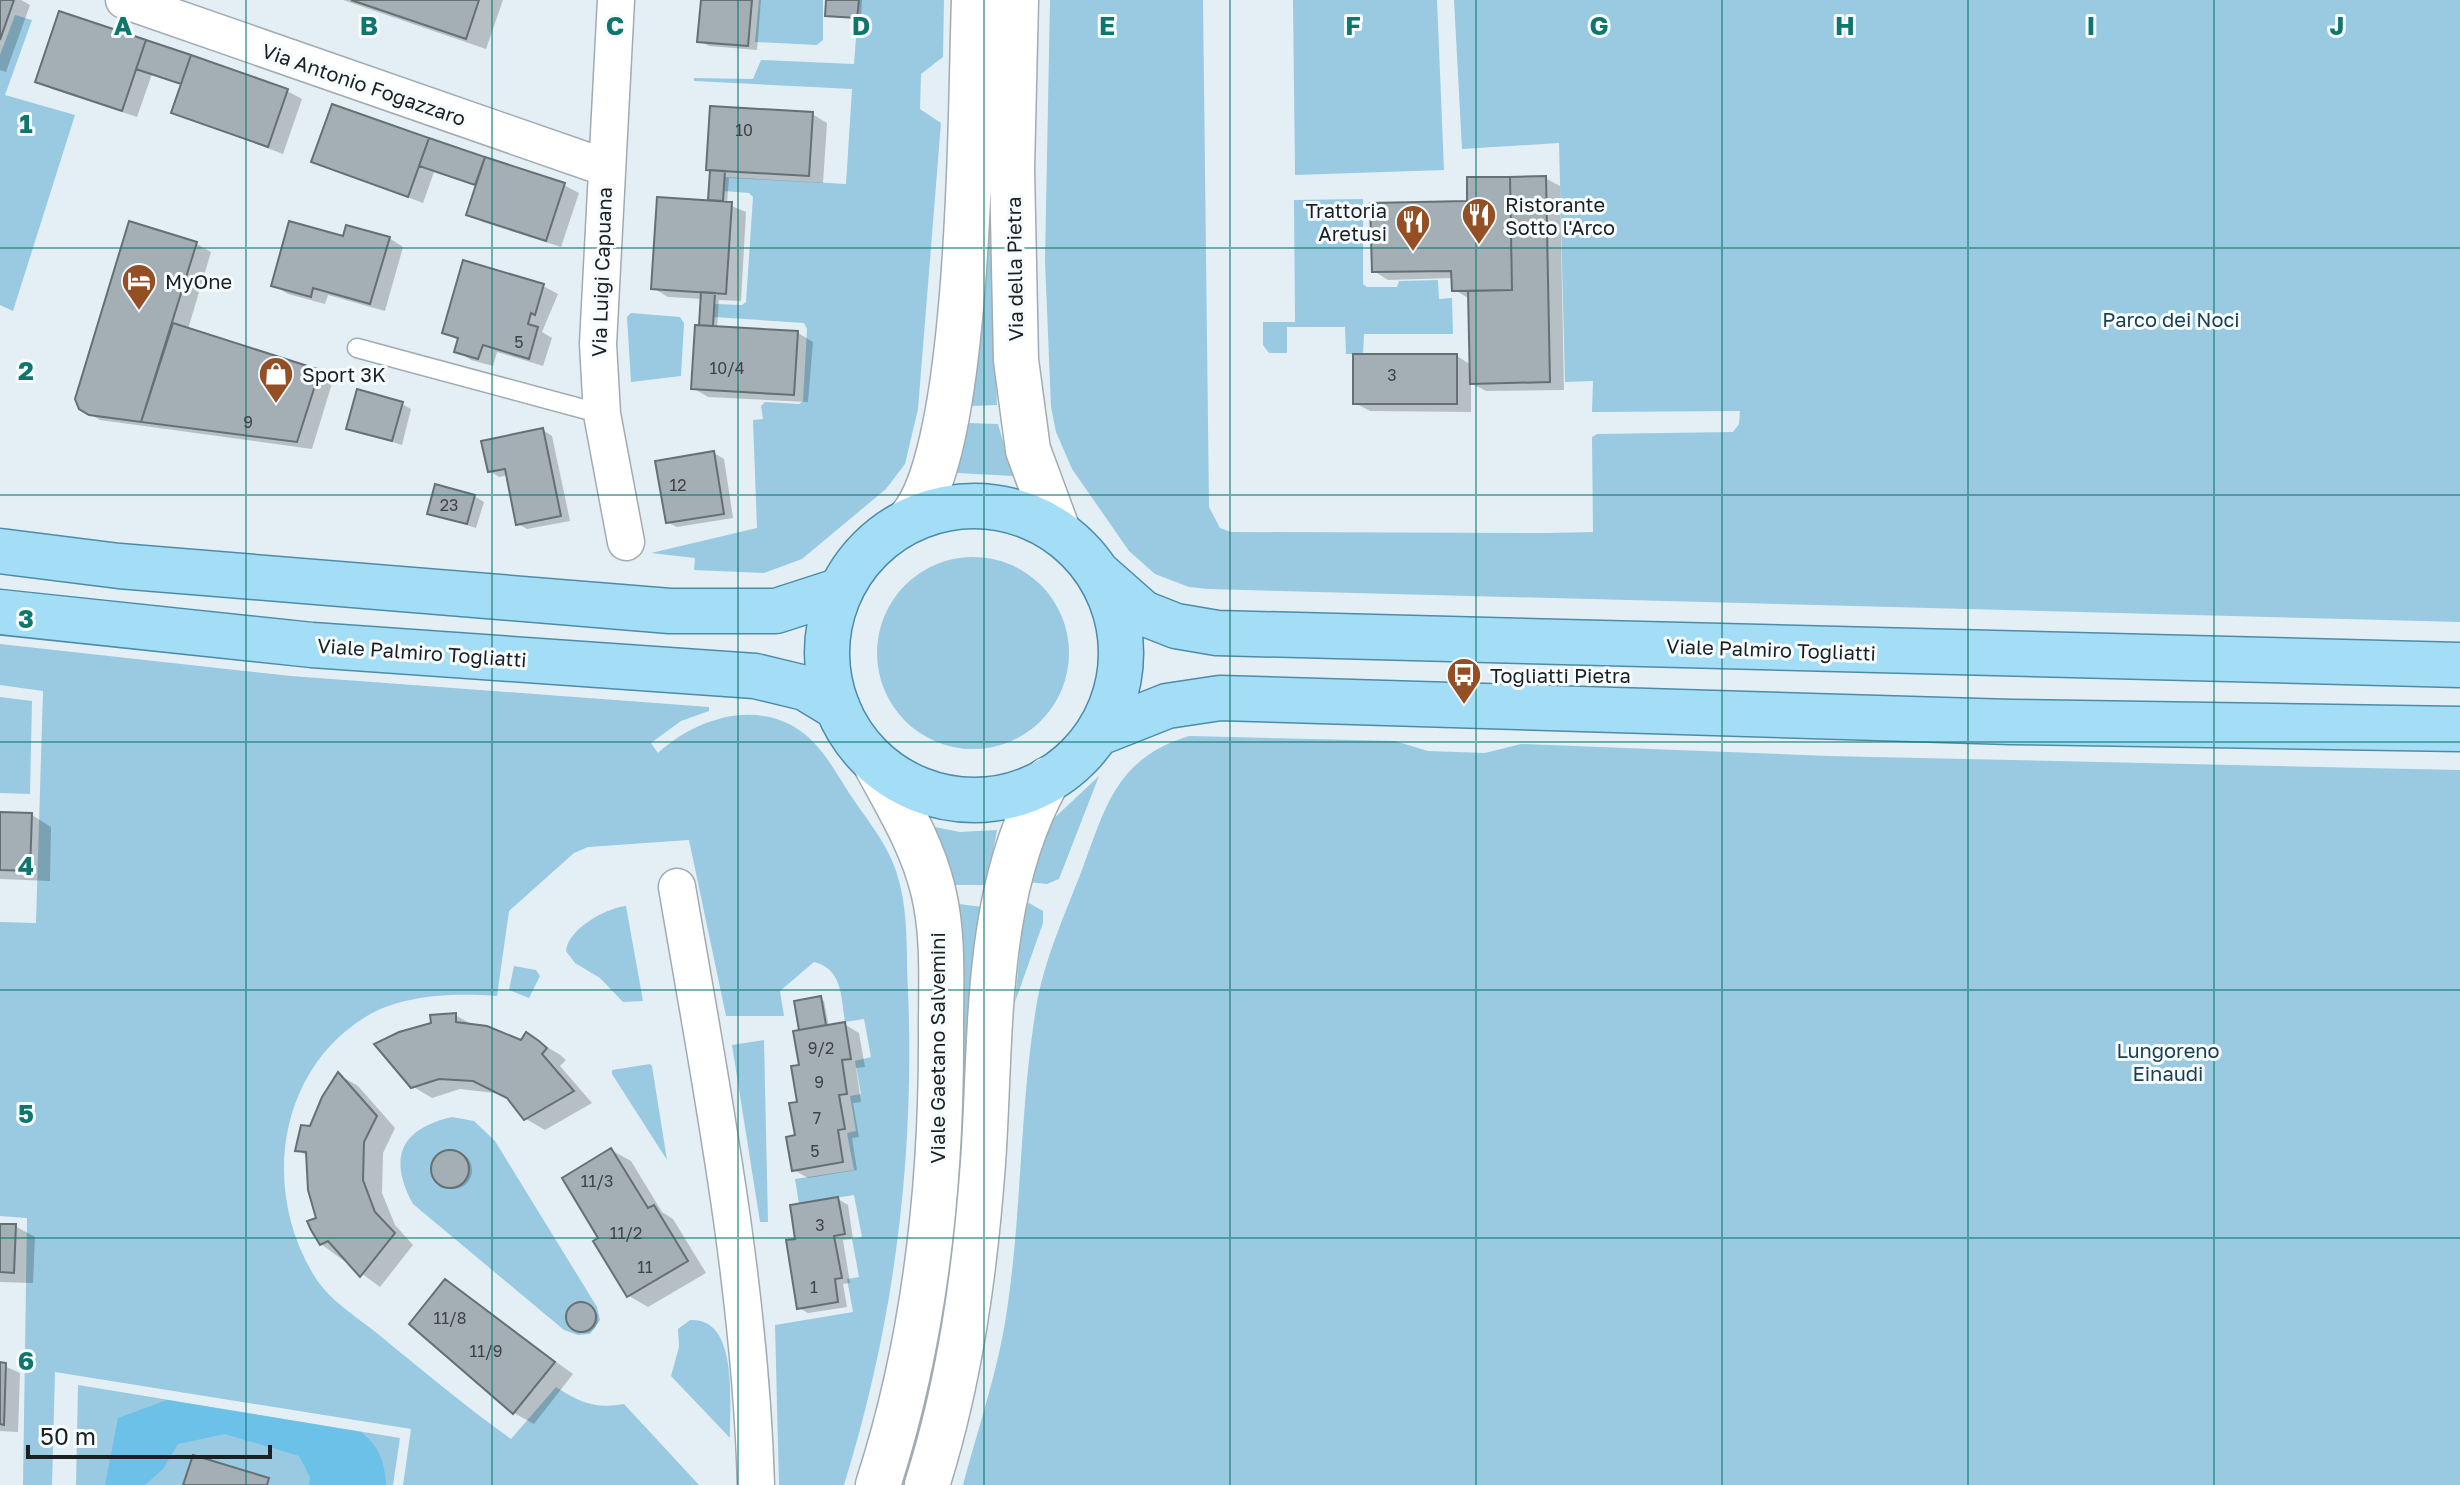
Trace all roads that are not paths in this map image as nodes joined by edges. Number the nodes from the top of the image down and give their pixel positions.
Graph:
1 (124, 0) edge
2 (616, 0) edge
3 (974, 0) edge
4 (1016, 0) edge
5 (604, 167) junction
6 (357, 348) dead end
7 (602, 414) junction
8 (910, 519) junction
9 (1058, 531) junction
10 (626, 542) dead end
11 (0, 551) edge
12 (1100, 575) junction
13 (841, 590) junction
14 (0, 612) edge
15 (2460, 665) edge
16 (838, 708) junction
17 (2460, 729) edge
18 (1099, 733) junction
19 (875, 763) junction
20 (1048, 779) junction
21 (677, 887) dead end
22 (756, 1485) edge
23 (878, 1485) edge
24 (927, 1485) edge

1 - 5 street, Via Antonio Fogazzaro
2 - 5 street, Via Luigi Capuana
3 - 8 main road
4 - 9 main road, Via della Pietra
5 - 7 street, Via Luigi Capuana
6 - 7 lane
7 - 10 street, Via Luigi Capuana
8 - 9 main road
8 - 13 main road
9 - 12 main road
11 - 13 main road
12 - 15 main road, Viale Palmiro Togliatti
12 - 18 main road
13 - 16 main road
14 - 16 main road, Viale Palmiro Togliatti
16 - 19 main road
17 - 18 main road
18 - 20 main road
19 - 20 main road
19 - 23 main road, Viale Gaetano Salvemini
20 - 24 main road
21 - 22 street

